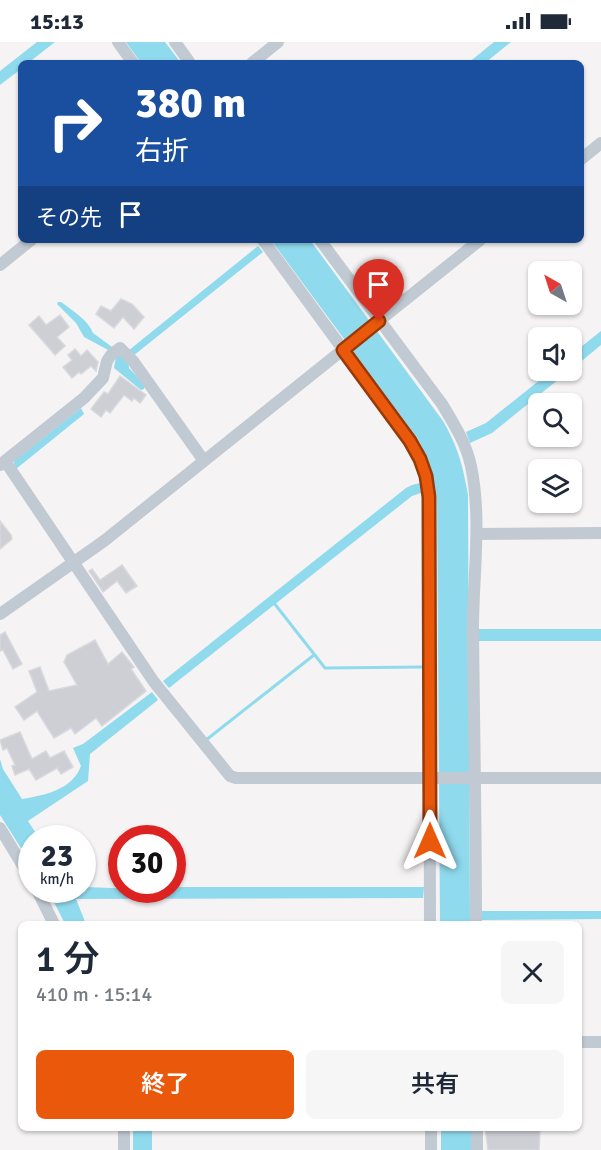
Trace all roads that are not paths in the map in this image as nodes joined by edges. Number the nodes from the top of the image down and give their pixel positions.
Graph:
1 (118, 42) edge
2 (175, 42) edge
3 (278, 42) edge
4 (131, 60) edge
5 (188, 60) edge
6 (256, 60) edge
7 (601, 143) edge
8 (584, 157) edge
9 (27, 243) edge
10 (265, 243) edge
11 (322, 243) edge
12 (476, 243) edge
13 (0, 265) edge
14 (377, 323) junction
15 (345, 349) junction
16 (204, 461) junction
17 (2, 464) edge
18 (601, 533) edge
19 (477, 534) junction
20 (73, 563) junction
21 (0, 614) edge
22 (432, 778) junction
23 (474, 778) junction
24 (601, 778) edge
25 (0, 828) edge
26 (18, 858) edge
27 (44, 903) edge
28 (52, 921) edge
29 (430, 921) edge
30 (476, 921) edge
31 (582, 1042) edge
32 (601, 1042) edge
33 (124, 1131) edge
34 (431, 1131) edge
35 (477, 1131) edge
36 (124, 1150) edge
37 (431, 1150) edge
38 (477, 1150) edge

1 - 4 street
2 - 5 street
3 - 6 street
7 - 8 street
9 - 13 street
10 - 15 street
11 - 14 street
12 - 14 street
14 - 15 street
14 - 19 street
15 - 16 street
15 - 22 street
16 - 17 street
16 - 20 street
17 - 20 street
18 - 19 street
19 - 23 street
20 - 21 street
20 - 22 street
22 - 23 street
22 - 29 street
23 - 24 street
23 - 30 street
25 - 26 street
27 - 28 street
31 - 32 street
33 - 36 street
34 - 37 street
35 - 38 street

